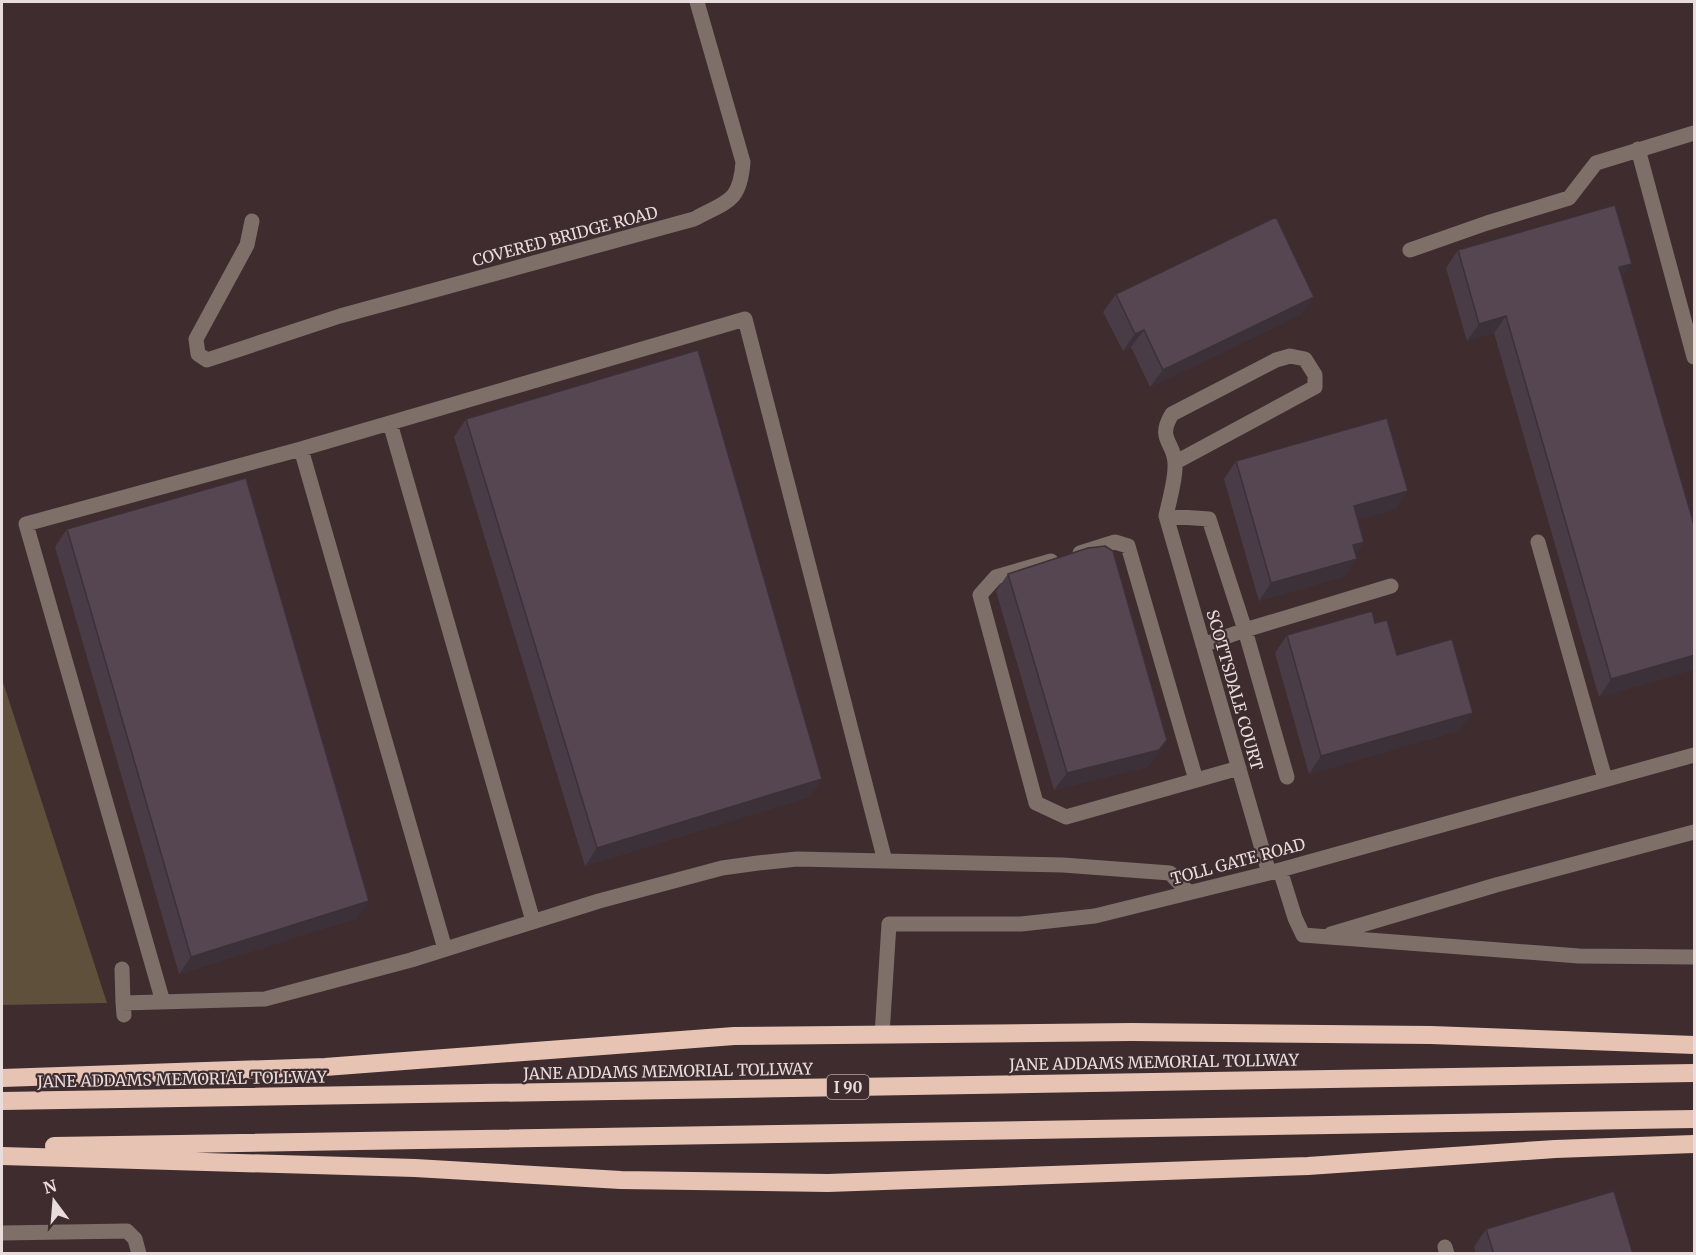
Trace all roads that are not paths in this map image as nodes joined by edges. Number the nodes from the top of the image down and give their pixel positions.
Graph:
1 (697, 2) edge
2 (1695, 133) edge
3 (1638, 149) junction
4 (252, 221) dead end
5 (1410, 250) dead end
6 (1695, 357) edge
7 (390, 423) junction
8 (301, 449) junction
9 (1176, 462) junction
10 (1166, 516) junction
11 (1538, 542) dead end
12 (1391, 586) dead end
13 (1245, 630) junction
14 (1203, 645) junction
15 (1695, 755) edge
16 (1239, 768) junction
17 (1287, 777) dead end
18 (1605, 779) junction
19 (1196, 780) junction
20 (1695, 832) edge
21 (885, 861) junction
22 (1274, 871) junction
23 (1189, 893) junction
24 (533, 921) junction
25 (1323, 937) junction
26 (445, 949) junction
27 (1695, 957) edge
28 (122, 969) dead end
29 (164, 1002) junction
30 (882, 1035) junction
31 (1695, 1045) edge
32 (1695, 1073) edge
33 (2, 1078) edge
34 (2, 1101) edge
35 (1695, 1119) edge
36 (1695, 1144) edge
37 (2, 1147) edge
38 (2, 1156) edge
39 (2, 1233) edge
40 (139, 1254) edge

1 - 4 street, COVERED BRIDGE ROAD
2 - 3 street
3 - 5 street
3 - 6 street
7 - 8 street
7 - 21 street
7 - 24 street
8 - 26 street
8 - 29 street
9 - 9 street
9 - 10 street
10 - 13 street
10 - 14 street, SCOTTSDALE COURT
11 - 18 street
12 - 13 street
13 - 14 street
13 - 17 street
14 - 16 street, SCOTTSDALE COURT
15 - 18 street, TOLL GATE ROAD
16 - 19 street
16 - 22 street, SCOTTSDALE COURT
18 - 22 street, TOLL GATE ROAD
19 - 19 street
20 - 25 street
21 - 23 street
21 - 24 street
22 - 23 street, TOLL GATE ROAD
22 - 25 street, SCOTTSDALE COURT
23 - 30 street, TOLL GATE ROAD
24 - 26 street
25 - 27 street
26 - 29 street
28 - 29 street
30 - 31 highway
30 - 33 highway
32 - 34 highway, JANE ADDAMS MEMORIAL TOLLWAY / I 90
35 - 37 highway
36 - 38 highway
39 - 40 street

